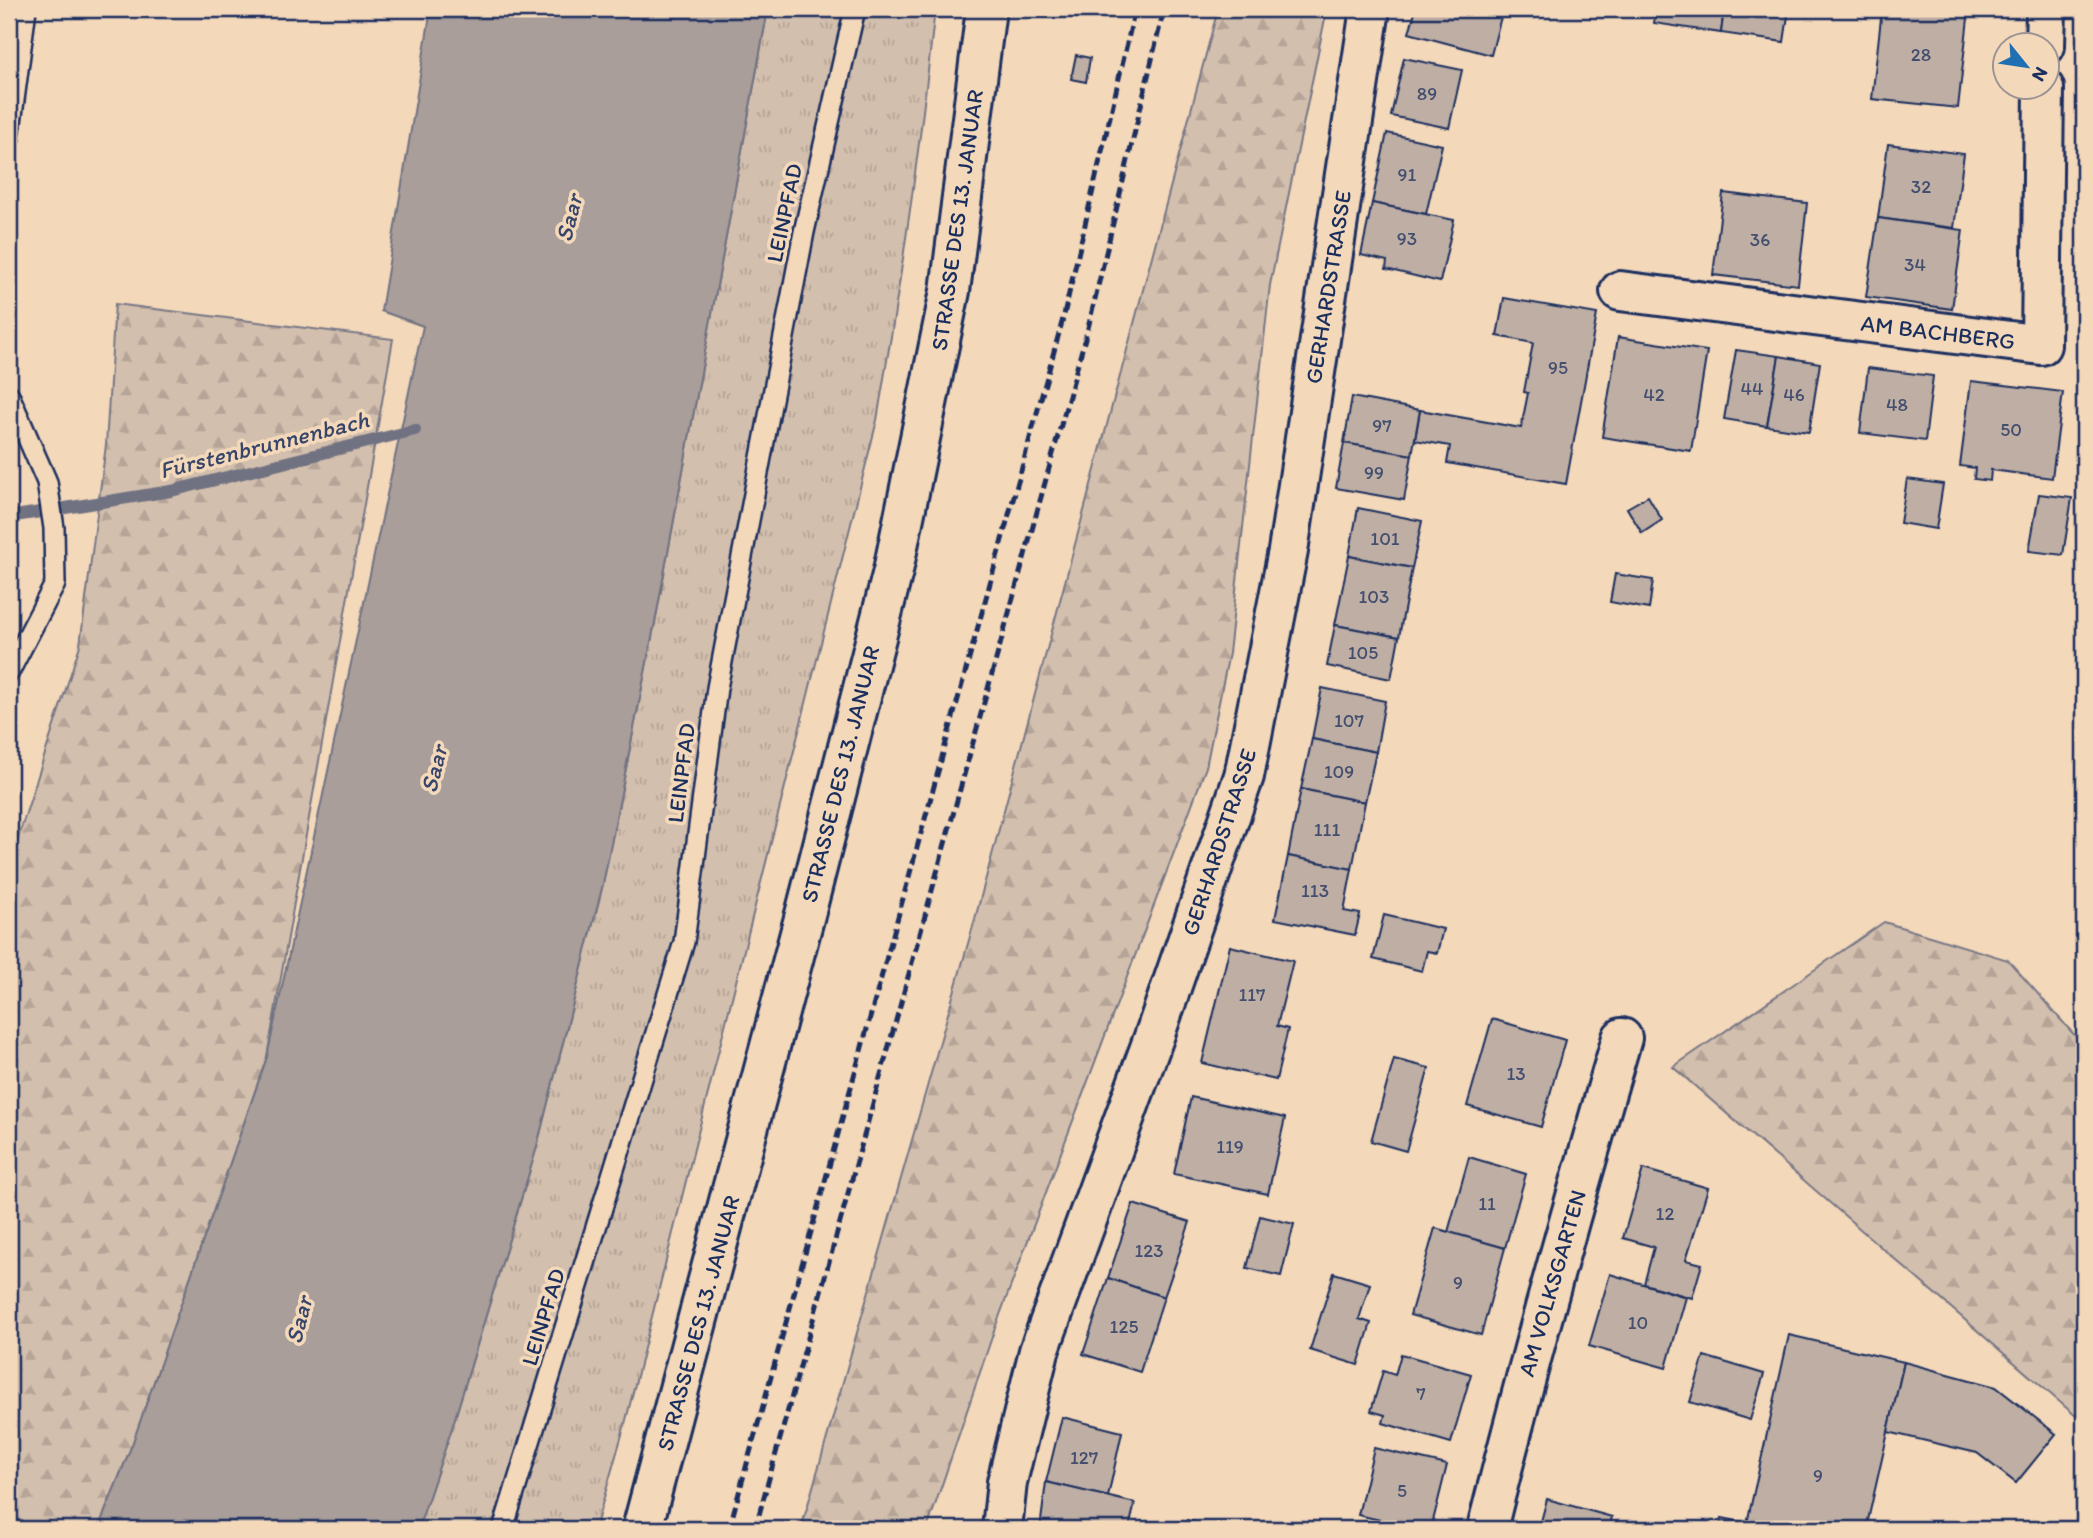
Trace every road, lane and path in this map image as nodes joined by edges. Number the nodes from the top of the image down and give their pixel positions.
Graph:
1 (26, 9) edge
2 (855, 9) edge
3 (986, 9) edge
4 (1370, 9) edge
5 (2046, 9) edge
6 (2045, 32) edge
7 (2044, 102) edge
8 (9, 138) edge
9 (1620, 291) dead end
10 (9, 395) edge
11 (9, 672) edge
12 (1622, 1038) dead end
13 (503, 1529) edge
14 (642, 1529) edge
15 (1002, 1529) edge
16 (1487, 1529) edge

1 - 8 lane
2 - 13 lane, LEINPFAD
3 - 14 street, STRASSE DES 13. JANUAR
4 - 15 street, GERHARDSTRASSE
5 - 6 street
7 - 9 street, AM BACHBERG
10 - 11 lane
12 - 16 street, AM VOLKSGARTEN

